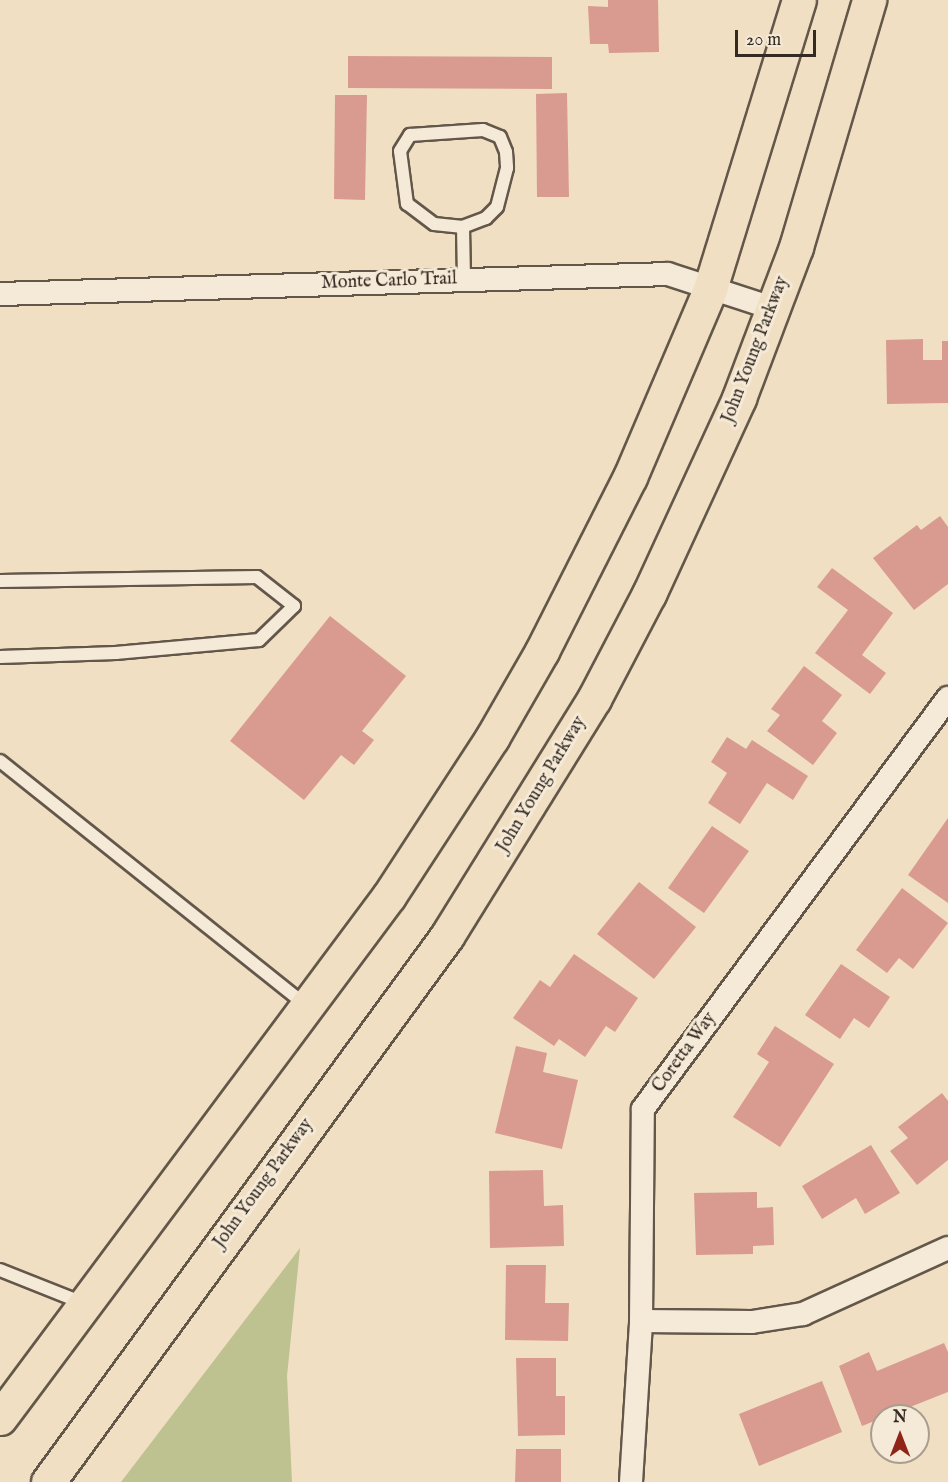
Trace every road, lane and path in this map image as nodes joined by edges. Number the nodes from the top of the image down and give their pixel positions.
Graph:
1 (800, 0) edge
2 (869, 0) edge
3 (463, 227) junction
4 (464, 280) junction
5 (710, 289) junction
6 (0, 294) edge
7 (772, 308) junction
8 (0, 581) edge
9 (0, 657) edge
10 (948, 698) edge
11 (0, 761) edge
12 (307, 1006) junction
13 (948, 1248) edge
14 (0, 1270) edge
15 (85, 1304) junction
16 (641, 1321) junction
17 (0, 1418) edge
18 (48, 1482) edge
19 (631, 1482) edge

1 - 5 main road
2 - 7 main road, John Young Parkway
3 - 3 lane
3 - 4 lane
4 - 5 street, Monte Carlo Trail
4 - 6 street, Monte Carlo Trail
5 - 7 street, Monte Carlo Trail
5 - 12 main road
7 - 18 main road, John Young Parkway
8 - 9 lane
10 - 16 street, Coretta Way
11 - 12 lane
12 - 15 main road
13 - 16 street
14 - 15 lane
15 - 17 main road
16 - 19 street, Coretta Way

